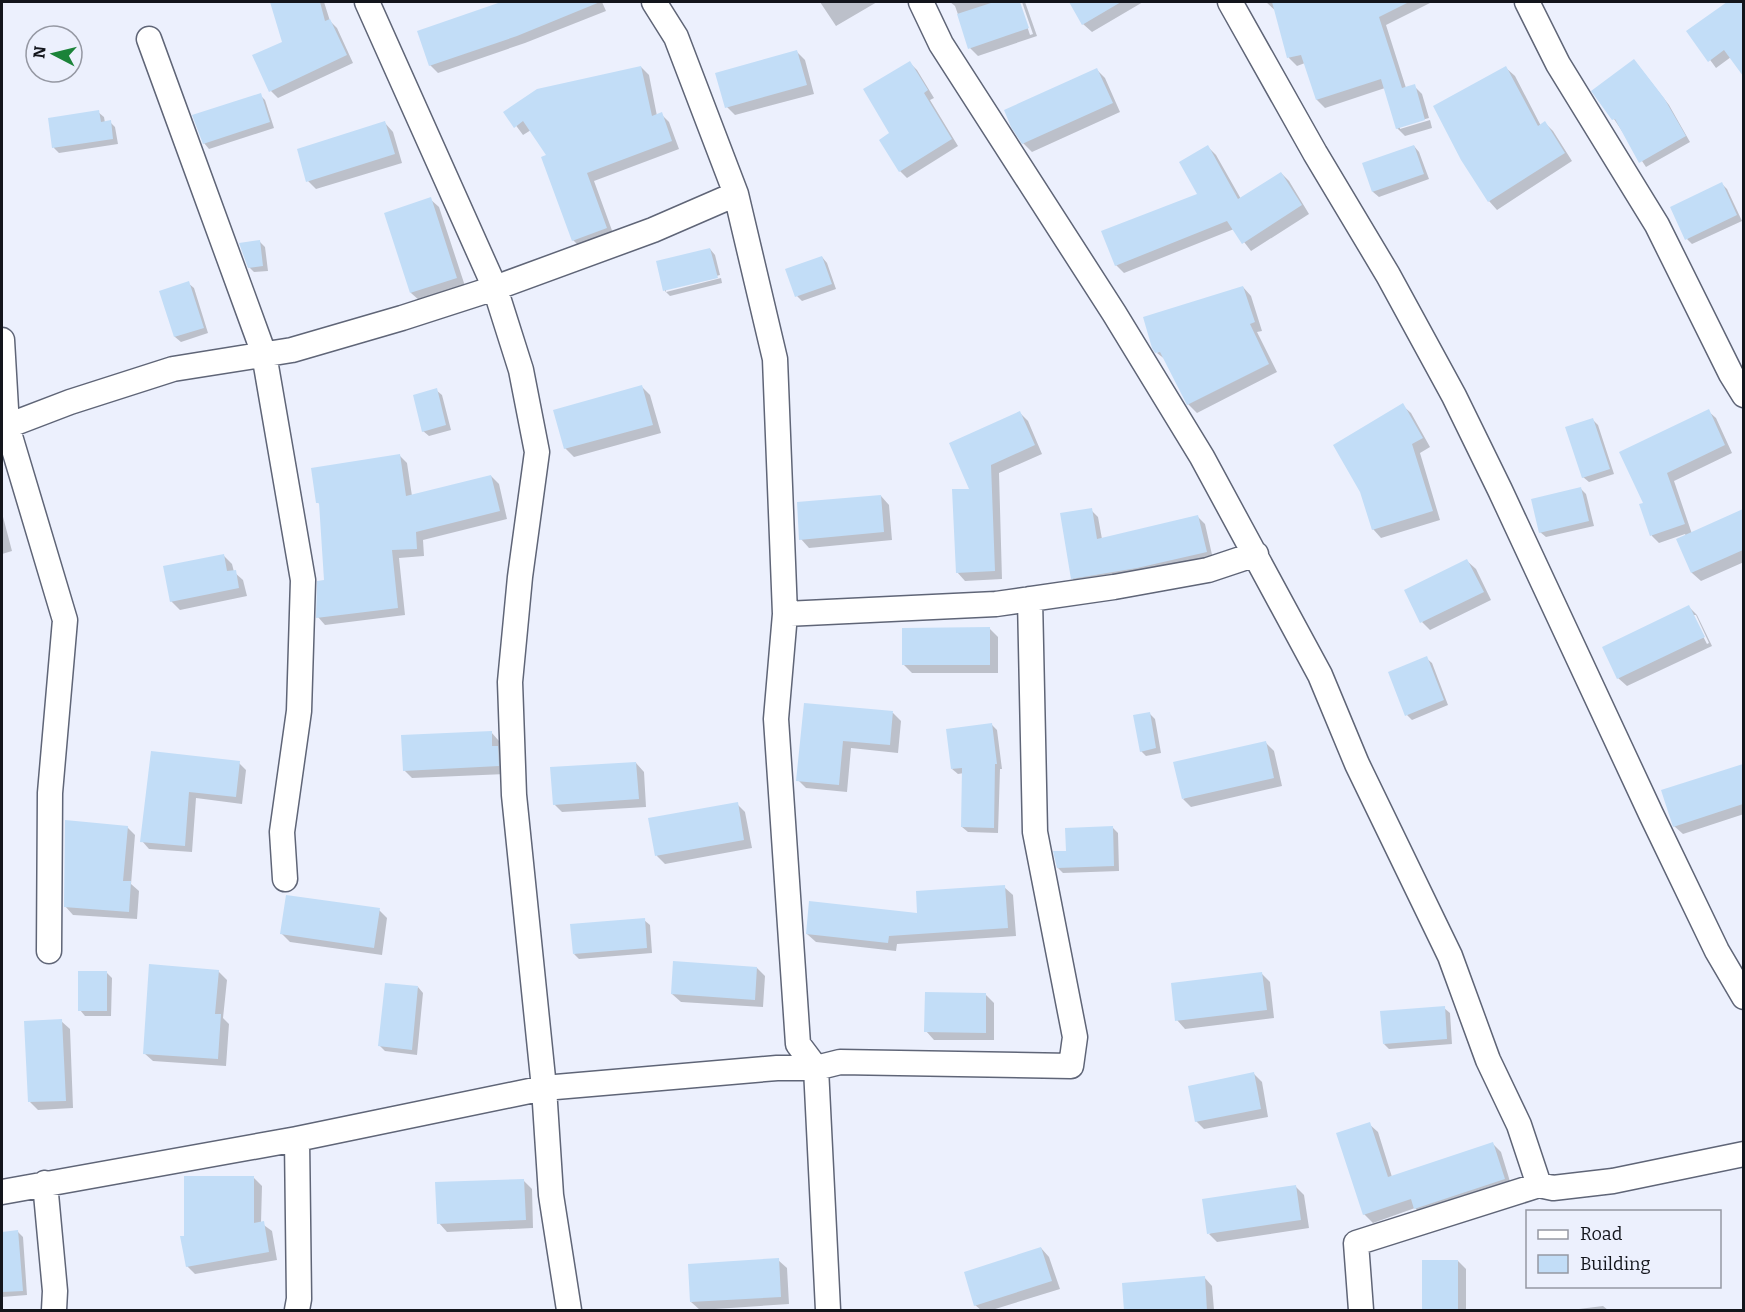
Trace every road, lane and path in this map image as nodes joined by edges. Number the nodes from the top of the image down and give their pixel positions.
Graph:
1 (367, 2) edge
2 (654, 2) edge
3 (921, 2) edge
4 (1230, 2) edge
5 (1527, 2) edge
6 (149, 39) dead end
7 (736, 194) junction
8 (495, 288) junction
9 (2, 340) edge
10 (264, 354) junction
11 (1743, 395) edge
12 (4, 427) edge
13 (1256, 554) junction
14 (1030, 599) junction
15 (785, 614) junction
16 (285, 879) dead end
17 (49, 951) dead end
18 (1743, 997) edge
19 (816, 1068) junction
20 (544, 1088) junction
21 (297, 1139) junction
22 (1743, 1154) edge
23 (45, 1183) junction
24 (1539, 1185) junction
25 (2, 1192) edge
26 (54, 1311) edge
27 (297, 1311) edge
28 (569, 1311) edge
29 (828, 1311) edge
30 (1361, 1311) edge

1 - 8 street
2 - 7 street
3 - 13 street
4 - 18 street
5 - 11 street
6 - 10 street
7 - 8 street
7 - 15 street
8 - 10 street
8 - 20 street
9 - 12 street
10 - 12 street
10 - 16 street
12 - 17 street
13 - 14 street
13 - 24 street
14 - 15 street
14 - 19 street
15 - 19 street
19 - 20 street
19 - 29 street
20 - 21 street
20 - 28 street
21 - 23 street
21 - 27 street
22 - 24 street
23 - 25 street
23 - 26 street
24 - 30 street

